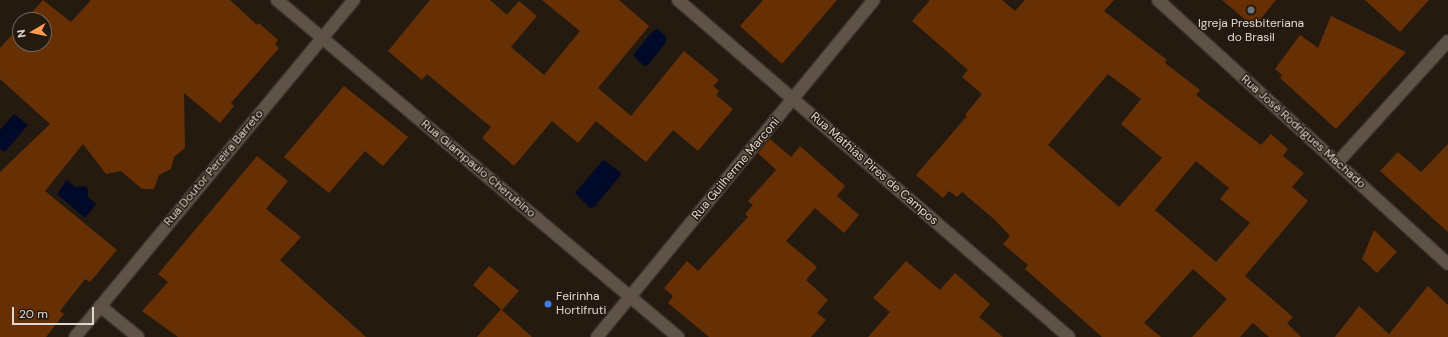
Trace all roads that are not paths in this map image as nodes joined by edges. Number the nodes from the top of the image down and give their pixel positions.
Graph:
1 (277, 0) edge
2 (354, 0) edge
3 (678, 0) edge
4 (874, 0) edge
5 (1158, 0) edge
6 (322, 37) junction
7 (1448, 41) edge
8 (793, 99) junction
9 (1337, 163) junction
10 (1448, 264) edge
11 (630, 297) junction
12 (100, 306) junction
13 (75, 337) edge
14 (138, 337) edge
15 (597, 337) edge
16 (678, 337) edge
17 (1069, 337) edge

1 - 6 street, Rua Giampaulo Cherubino
2 - 6 street, Rua Doutor Pereira Barreto
3 - 8 street, Rua Mathias Pires de Campos
4 - 8 street, Rua Guilherme Marconi
5 - 9 street, Rua José Rodrigues Machado
6 - 11 street, Rua Giampaulo Cherubino
6 - 12 street, Rua Doutor Pereira Barreto
7 - 9 street
8 - 11 street, Rua Guilherme Marconi
8 - 17 street, Rua Mathias Pires de Campos
9 - 10 street, Rua José Rodrigues Machado
11 - 15 street, Rua Guilherme Marconi
11 - 16 street, Rua Giampaulo Cherubino
12 - 13 street, Rua Doutor Pereira Barreto
12 - 14 street

